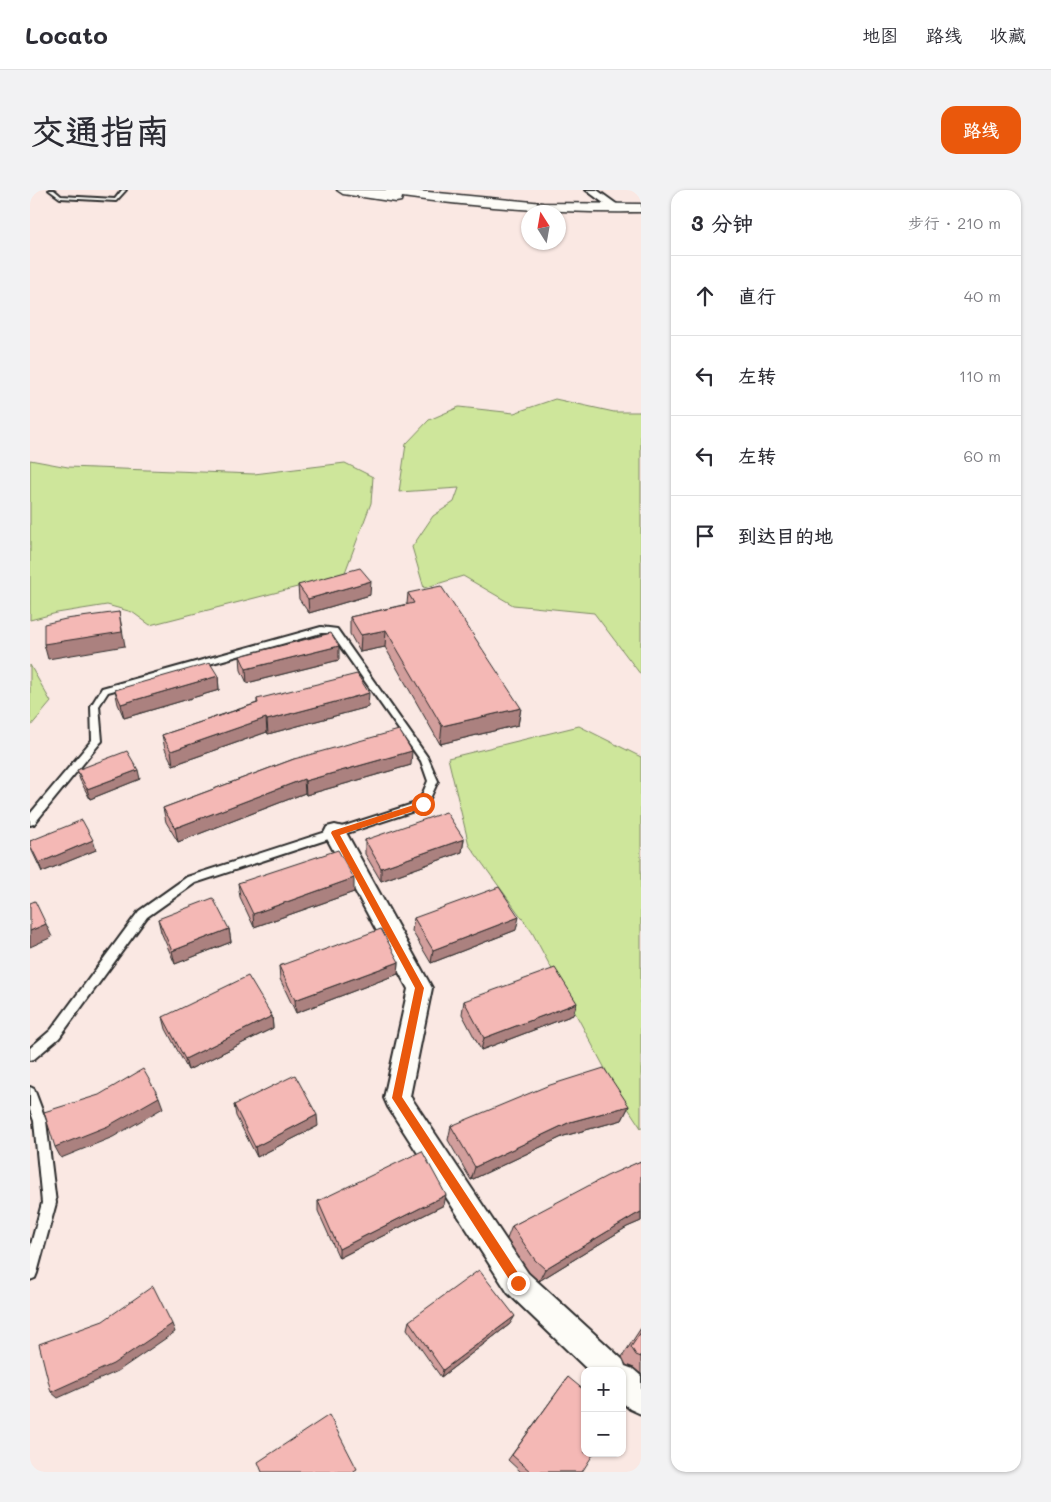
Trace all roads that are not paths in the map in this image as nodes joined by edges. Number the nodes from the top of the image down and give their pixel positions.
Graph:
1 (51, 190) edge
2 (124, 190) edge
3 (344, 190) edge
4 (380, 190) edge
5 (591, 190) edge
6 (617, 208) junction
7 (641, 208) edge
8 (521, 210) edge
9 (566, 213) edge
10 (641, 213) edge
11 (30, 821) edge
12 (335, 833) junction
13 (30, 1055) edge
14 (30, 1093) edge
15 (30, 1273) edge
16 (608, 1367) edge
17 (626, 1384) edge
18 (641, 1398) edge

1 - 2 lane
3 - 8 main road
4 - 6 main road
5 - 6 street
6 - 7 main road
9 - 10 main road
11 - 12 lane
12 - 13 lane
12 - 16 street
14 - 15 lane
17 - 18 street

